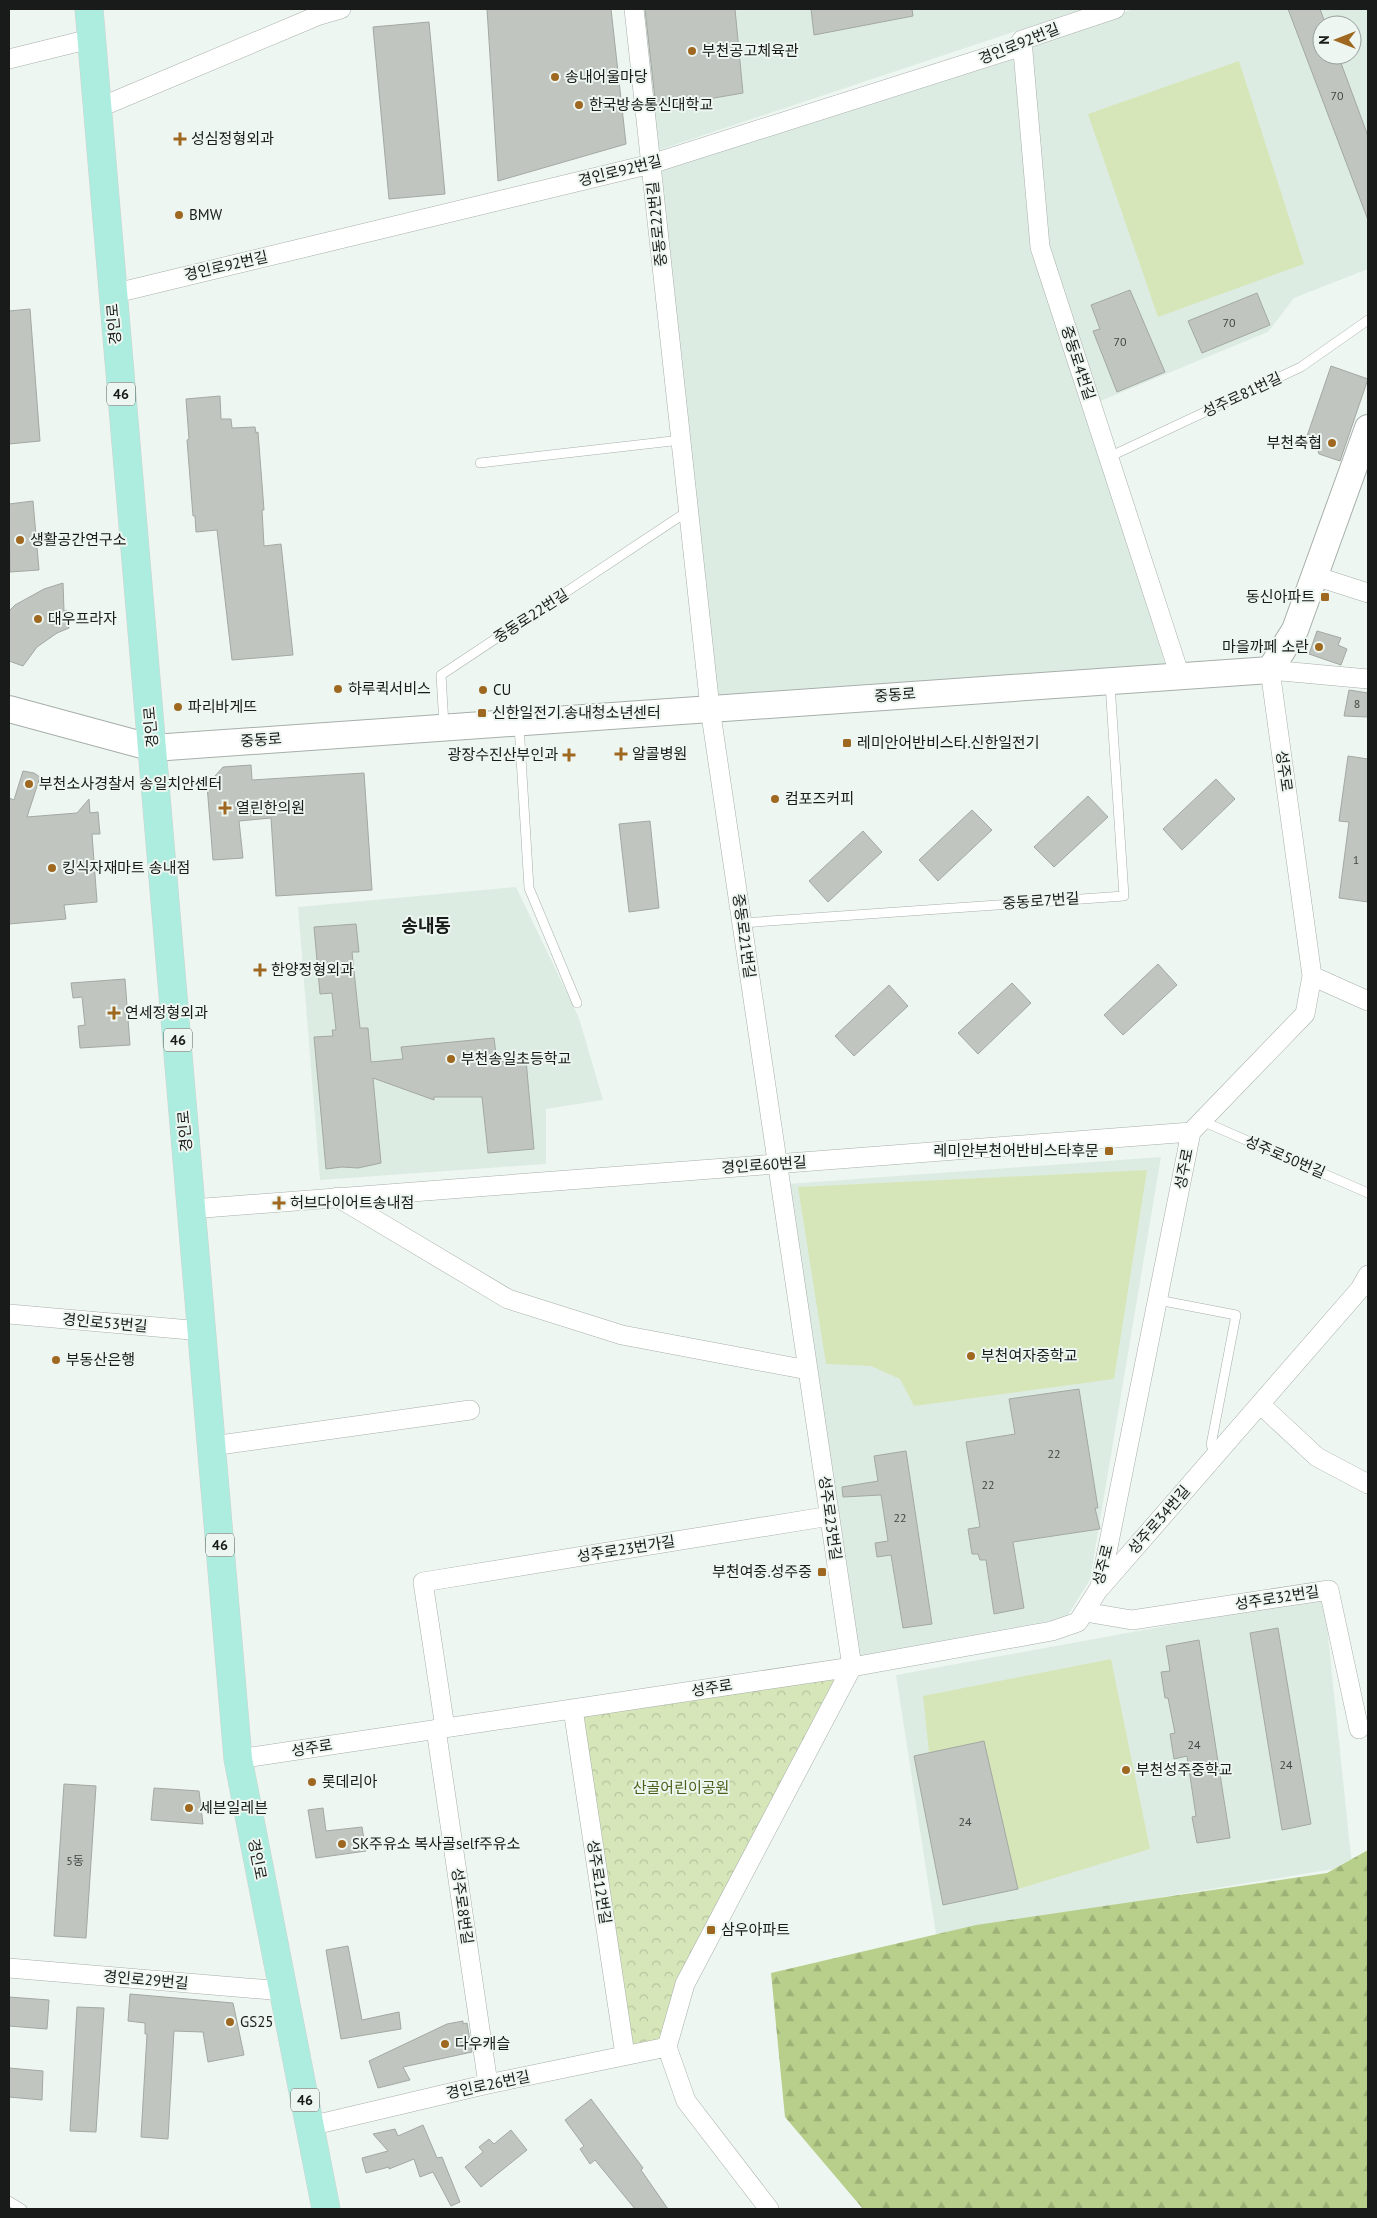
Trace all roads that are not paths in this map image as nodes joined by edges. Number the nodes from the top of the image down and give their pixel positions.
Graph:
1 (89, 9) edge
2 (341, 9) edge
3 (634, 9) edge
4 (1115, 9) edge
5 (90, 39) junction
6 (1022, 40) junction
7 (9, 59) edge
8 (96, 109) junction
9 (651, 164) junction
10 (112, 294) junction
11 (1368, 320) edge
12 (1368, 428) edge
13 (681, 440) junction
14 (1109, 457) junction
15 (480, 463) dead end
16 (689, 511) junction
17 (1315, 576) junction
18 (1368, 593) edge
19 (1270, 670) junction
20 (1180, 676) junction
21 (1368, 679) edge
22 (1110, 680) junction
23 (710, 708) junction
24 (9, 709) edge
25 (519, 722) junction
26 (444, 726) junction
27 (153, 748) junction
28 (742, 923) junction
29 (1312, 976) junction
30 (1368, 1001) edge
31 (577, 1003) dead end
32 (1197, 1127) junction
33 (778, 1164) junction
34 (1368, 1193) edge
35 (337, 1197) junction
36 (192, 1209) junction
37 (1368, 1277) edge
38 (1158, 1300) junction
39 (9, 1314) edge
40 (202, 1331) junction
41 (808, 1370) junction
42 (1260, 1404) junction
43 (470, 1410) dead end
44 (212, 1446) junction
45 (1217, 1453) junction
46 (1368, 1484) edge
47 (830, 1516) junction
48 (1100, 1587) junction
49 (1085, 1612) junction
50 (852, 1667) junction
51 (573, 1708) junction
52 (440, 1728) junction
53 (1359, 1729) dead end
54 (238, 1759) junction
55 (9, 1968) edge
56 (284, 1992) junction
57 (667, 2047) junction
58 (625, 2056) junction
59 (488, 2084) junction
60 (310, 2126) junction
61 (9, 2201) edge
62 (22, 2209) edge
63 (326, 2209) edge
64 (769, 2209) edge

1 - 5 main road, 경인로 / 46
2 - 8 street
3 - 9 street, 중동로22번길
4 - 6 street, 경인로92번길
5 - 7 street
5 - 8 main road, 경인로 / 46
6 - 9 street, 경인로92번길
6 - 14 street, 중동로4번길
8 - 10 main road, 경인로 / 46
9 - 10 street, 경인로92번길
9 - 13 street, 중동로22번길
10 - 27 main road, 경인로 / 46
11 - 14 lane, 성주로81번길
12 - 17 street
13 - 15 lane
13 - 16 street, 중동로22번길
14 - 20 street, 중동로4번길
16 - 23 street, 중동로22번길
16 - 26 lane, 중동로22번길
17 - 18 street
17 - 19 street
19 - 20 street, 중동로
19 - 21 street
19 - 29 street, 성주로
20 - 22 street, 중동로
22 - 23 street, 중동로
22 - 28 lane, 중동로7번길
23 - 25 street, 중동로
23 - 28 street, 중동로21번길
24 - 27 street, 중동로
25 - 26 street, 중동로
25 - 31 lane
26 - 27 street, 중동로
27 - 36 main road, 경인로 / 46
28 - 33 street, 중동로21번길
29 - 30 street
29 - 32 street, 성주로
32 - 33 street, 경인로60번길
32 - 34 lane, 성주로50번길
32 - 38 street, 성주로
33 - 35 street, 경인로60번길
33 - 41 street, 성주로23번길
35 - 36 street, 경인로60번길
35 - 41 street
36 - 40 main road, 경인로 / 46
37 - 42 street, 성주로34번길
38 - 45 lane
38 - 48 street, 성주로
39 - 40 street, 경인로53번길
40 - 44 main road, 경인로 / 46
41 - 47 street, 성주로23번길
42 - 45 street, 성주로34번길
42 - 46 street
43 - 44 street
44 - 54 main road, 경인로 / 46
45 - 48 street, 성주로34번길
47 - 50 street, 성주로23번길
47 - 52 street, 성주로23번가길
48 - 49 street, 성주로
49 - 50 street, 성주로
49 - 53 street, 성주로32번길
50 - 51 street, 성주로
50 - 57 street
51 - 52 street, 성주로
51 - 58 street, 성주로12번길
52 - 54 street, 성주로
52 - 59 street, 성주로8번길
54 - 56 main road, 경인로 / 46
55 - 56 street, 경인로29번길
56 - 60 main road, 경인로 / 46
57 - 58 street, 경인로26번길
57 - 64 street
58 - 59 street, 경인로26번길
59 - 60 street, 경인로26번길
60 - 63 main road, 경인로 / 46
61 - 62 lane

